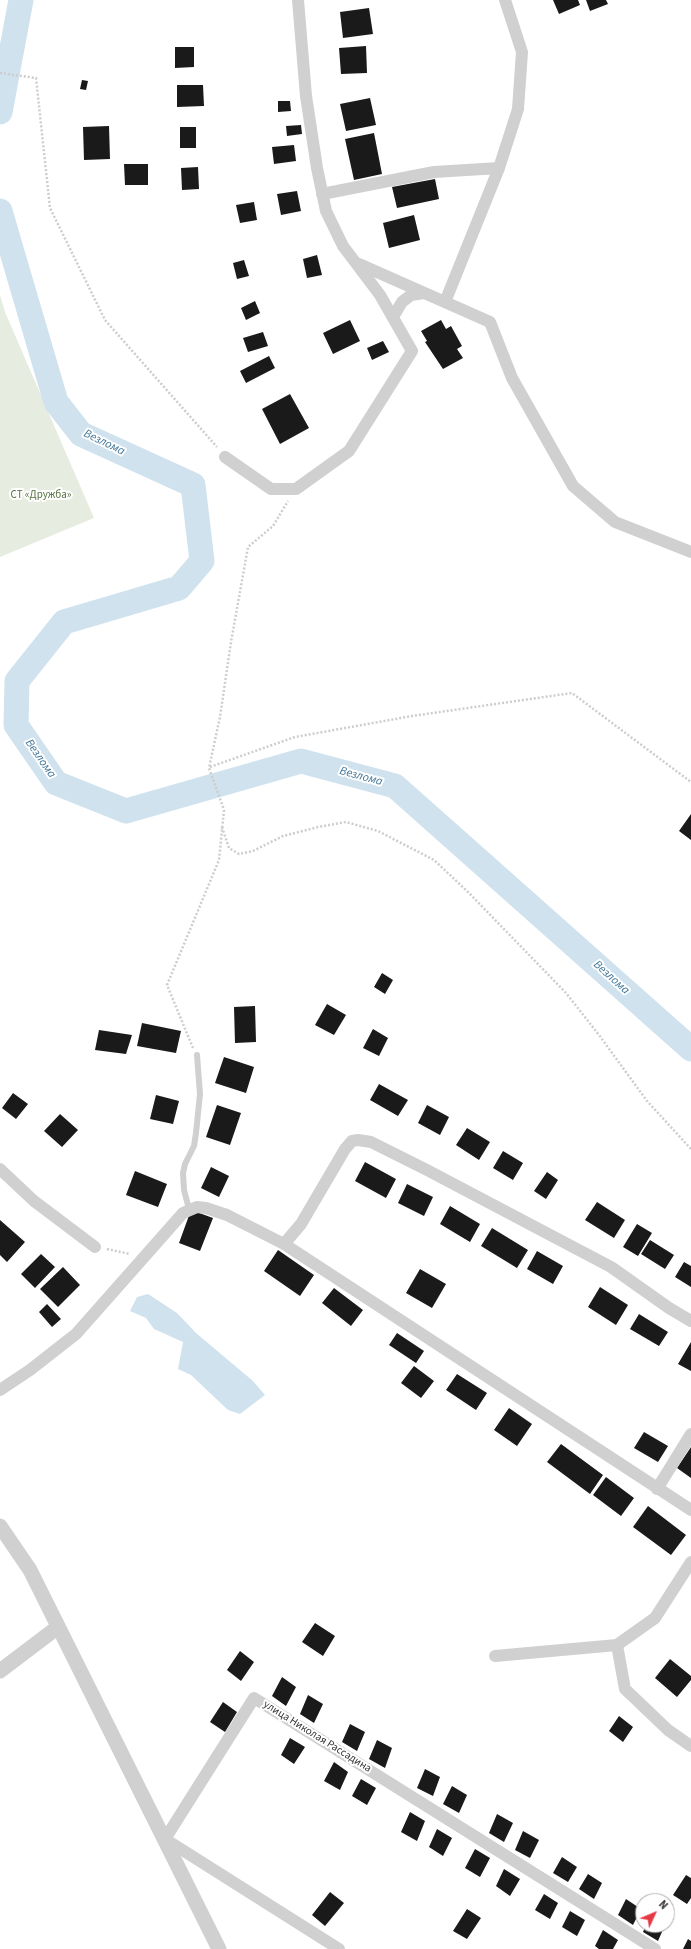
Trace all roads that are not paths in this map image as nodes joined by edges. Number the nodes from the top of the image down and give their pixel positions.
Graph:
1 (298, 0) edge
2 (505, 0) edge
3 (499, 168) junction
4 (322, 194) junction
5 (358, 264) junction
6 (424, 293) junction
7 (445, 302) junction
8 (393, 317) junction
9 (226, 457) road end
10 (691, 552) edge
11 (197, 1056) road end
12 (0, 1169) edge
13 (189, 1209) junction
14 (284, 1244) junction
15 (95, 1247) road end
16 (691, 1321) edge
17 (0, 1390) edge
18 (691, 1434) edge
19 (656, 1489) junction
20 (691, 1510) edge
21 (0, 1526) edge
22 (691, 1562) edge
23 (58, 1627) junction
24 (617, 1645) junction
25 (495, 1656) dead end
26 (0, 1671) edge
27 (691, 1746) edge
28 (219, 1949) edge
29 (339, 1949) edge
30 (655, 1949) edge

1 - 4 street
2 - 3 street
3 - 4 street
3 - 7 street
4 - 5 street
5 - 6 street
5 - 8 street
6 - 7 street
6 - 8 street
7 - 10 street
8 - 9 street
11 - 13 lane
12 - 15 street
13 - 14 street
13 - 17 street
14 - 16 street
14 - 19 street
18 - 19 street
19 - 20 street
21 - 23 street
22 - 24 street
23 - 26 street
23 - 28 street
24 - 25 street
24 - 27 street
29 - 30 street, улица Николая Рассадина

